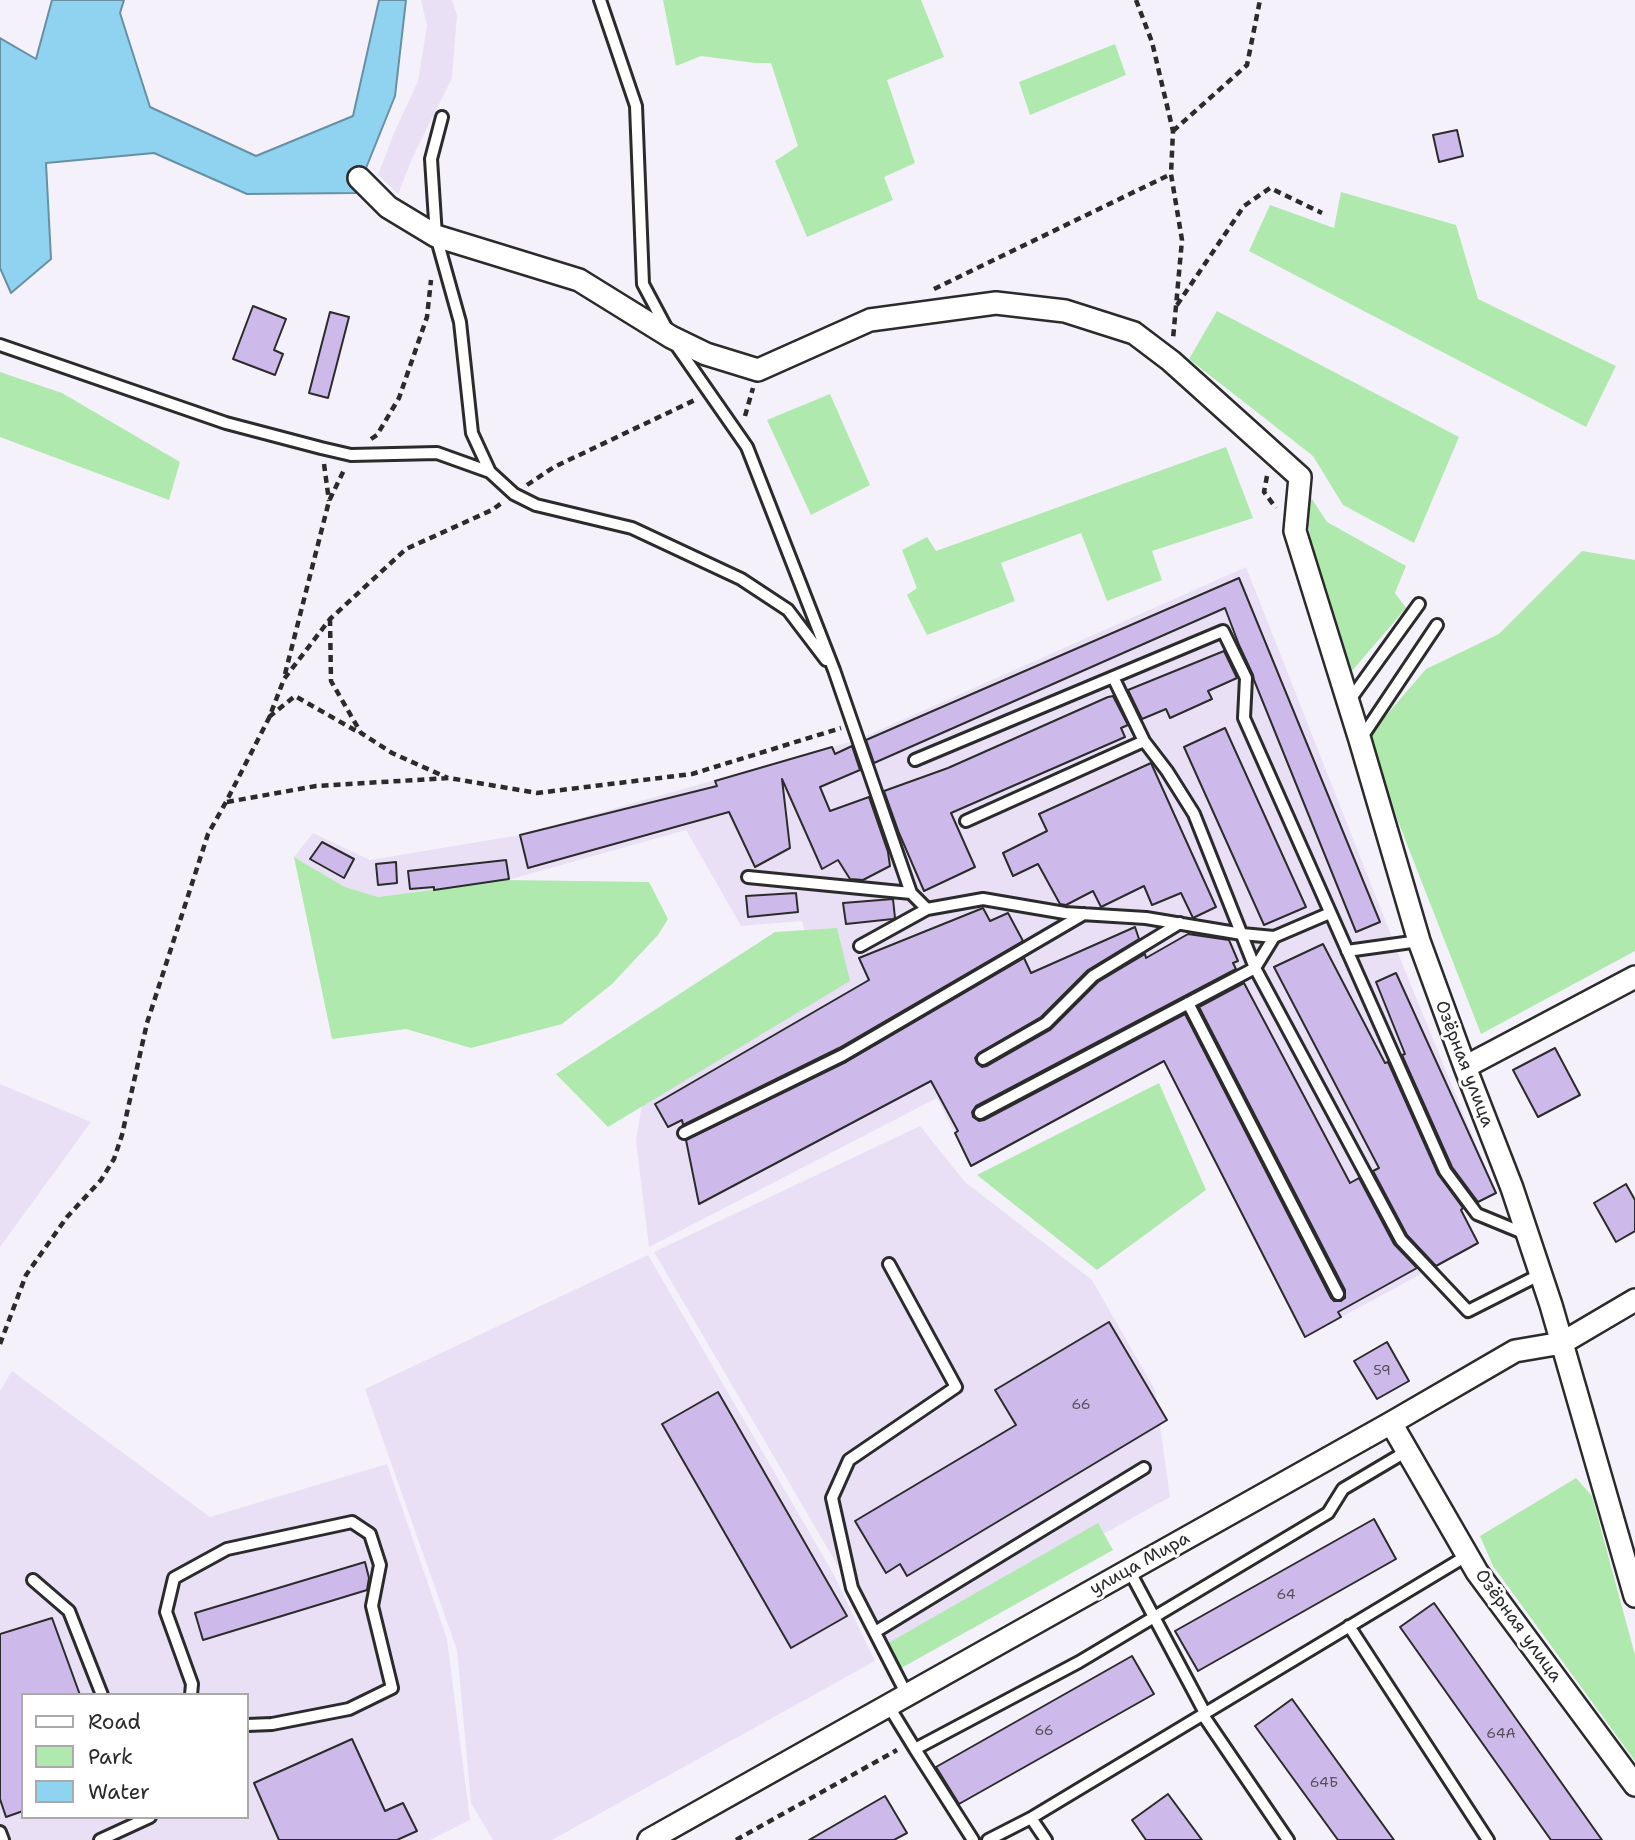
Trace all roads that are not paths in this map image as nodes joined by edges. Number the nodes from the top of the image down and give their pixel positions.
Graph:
1 (600, 0) edge
2 (442, 117) dead end
3 (359, 178) dead end
4 (436, 236) junction
5 (671, 337) junction
6 (0, 345) edge
7 (490, 472) junction
8 (1419, 604) dead end
9 (1437, 625) dead end
10 (834, 670) junction
11 (1113, 677) junction
12 (1347, 704) junction
13 (1360, 740) junction
14 (1144, 741) junction
15 (915, 760) dead end
16 (966, 821) dead end
17 (748, 877) dead end
18 (911, 893) junction
19 (927, 909) junction
20 (1330, 913) junction
21 (1084, 914) junction
22 (1180, 923) junction
23 (1242, 933) junction
24 (1274, 937) junction
25 (1419, 941) junction
26 (860, 946) dead end
27 (1347, 951) junction
28 (1255, 968) junction
29 (1635, 977) edge
30 (1188, 1003) junction
31 (983, 1059) dead end
32 (1465, 1067) junction
33 (980, 1113) dead end
34 (684, 1133) dead end
35 (1528, 1235) junction
36 (889, 1264) dead end
37 (1541, 1274) junction
38 (1338, 1294) dead end
39 (1635, 1300) edge
40 (1562, 1343) junction
41 (1391, 1423) junction
42 (1407, 1451) junction
43 (1144, 1468) dead end
44 (1468, 1555) junction
45 (1129, 1570) junction
46 (33, 1580) dead end
47 (1635, 1596) edge
48 (1154, 1618) junction
49 (1349, 1626) junction
50 (875, 1632) junction
51 (101, 1693) edge
52 (191, 1693) edge
53 (897, 1700) junction
54 (1204, 1714) junction
55 (248, 1725) edge
56 (914, 1746) junction
57 (1635, 1785) edge
58 (1031, 1818) junction
59 (146, 1819) edge
60 (0, 1832) edge
61 (971, 1837) edge
62 (3, 1840) edge
63 (100, 1840) edge
64 (649, 1840) edge
65 (958, 1840) edge
66 (988, 1840) edge
67 (1046, 1840) edge
68 (1288, 1840) edge
69 (1488, 1840) edge

1 - 5 lane
2 - 4 lane
3 - 4 street
4 - 5 street
4 - 7 lane
5 - 10 lane
5 - 12 street, Озёрная улица
6 - 7 lane
7 - 10 lane
8 - 12 lane
9 - 13 lane
10 - 18 lane
11 - 14 lane
11 - 15 lane
11 - 20 lane
12 - 13 street, Озёрная улица
13 - 25 street, Озёрная улица
14 - 16 lane
14 - 23 lane
17 - 18 lane
18 - 19 lane
19 - 21 lane
19 - 26 lane
20 - 24 lane
20 - 27 lane
21 - 22 lane
21 - 34 lane
22 - 23 lane
22 - 31 lane
23 - 24 lane
23 - 28 lane
24 - 28 lane
25 - 27 lane
25 - 32 street, Озёрная улица
27 - 35 lane
28 - 30 lane
28 - 37 lane
29 - 32 street
30 - 33 lane
30 - 38 lane
32 - 35 street, Озёрная улица
35 - 37 street, Озёрная улица
36 - 50 lane
37 - 40 street, Озёрная улица
39 - 40 street, улица Мира
40 - 41 street, улица Мира
40 - 47 street, Озёрная улица
41 - 42 street, Озёрная улица
41 - 45 street, улица Мира
42 - 44 street, Озёрная улица
42 - 48 lane
43 - 50 lane
44 - 49 lane
44 - 57 street, Озёрная улица
45 - 48 lane
45 - 53 street, улица Мира
46 - 51 lane
48 - 54 lane
48 - 56 lane
49 - 54 lane
49 - 69 lane
50 - 53 lane
52 - 55 lane
53 - 56 lane
53 - 64 street, улица Мира
54 - 58 lane
54 - 68 lane
56 - 61 lane
58 - 66 lane
58 - 67 lane
59 - 63 lane
60 - 62 lane
61 - 65 lane

